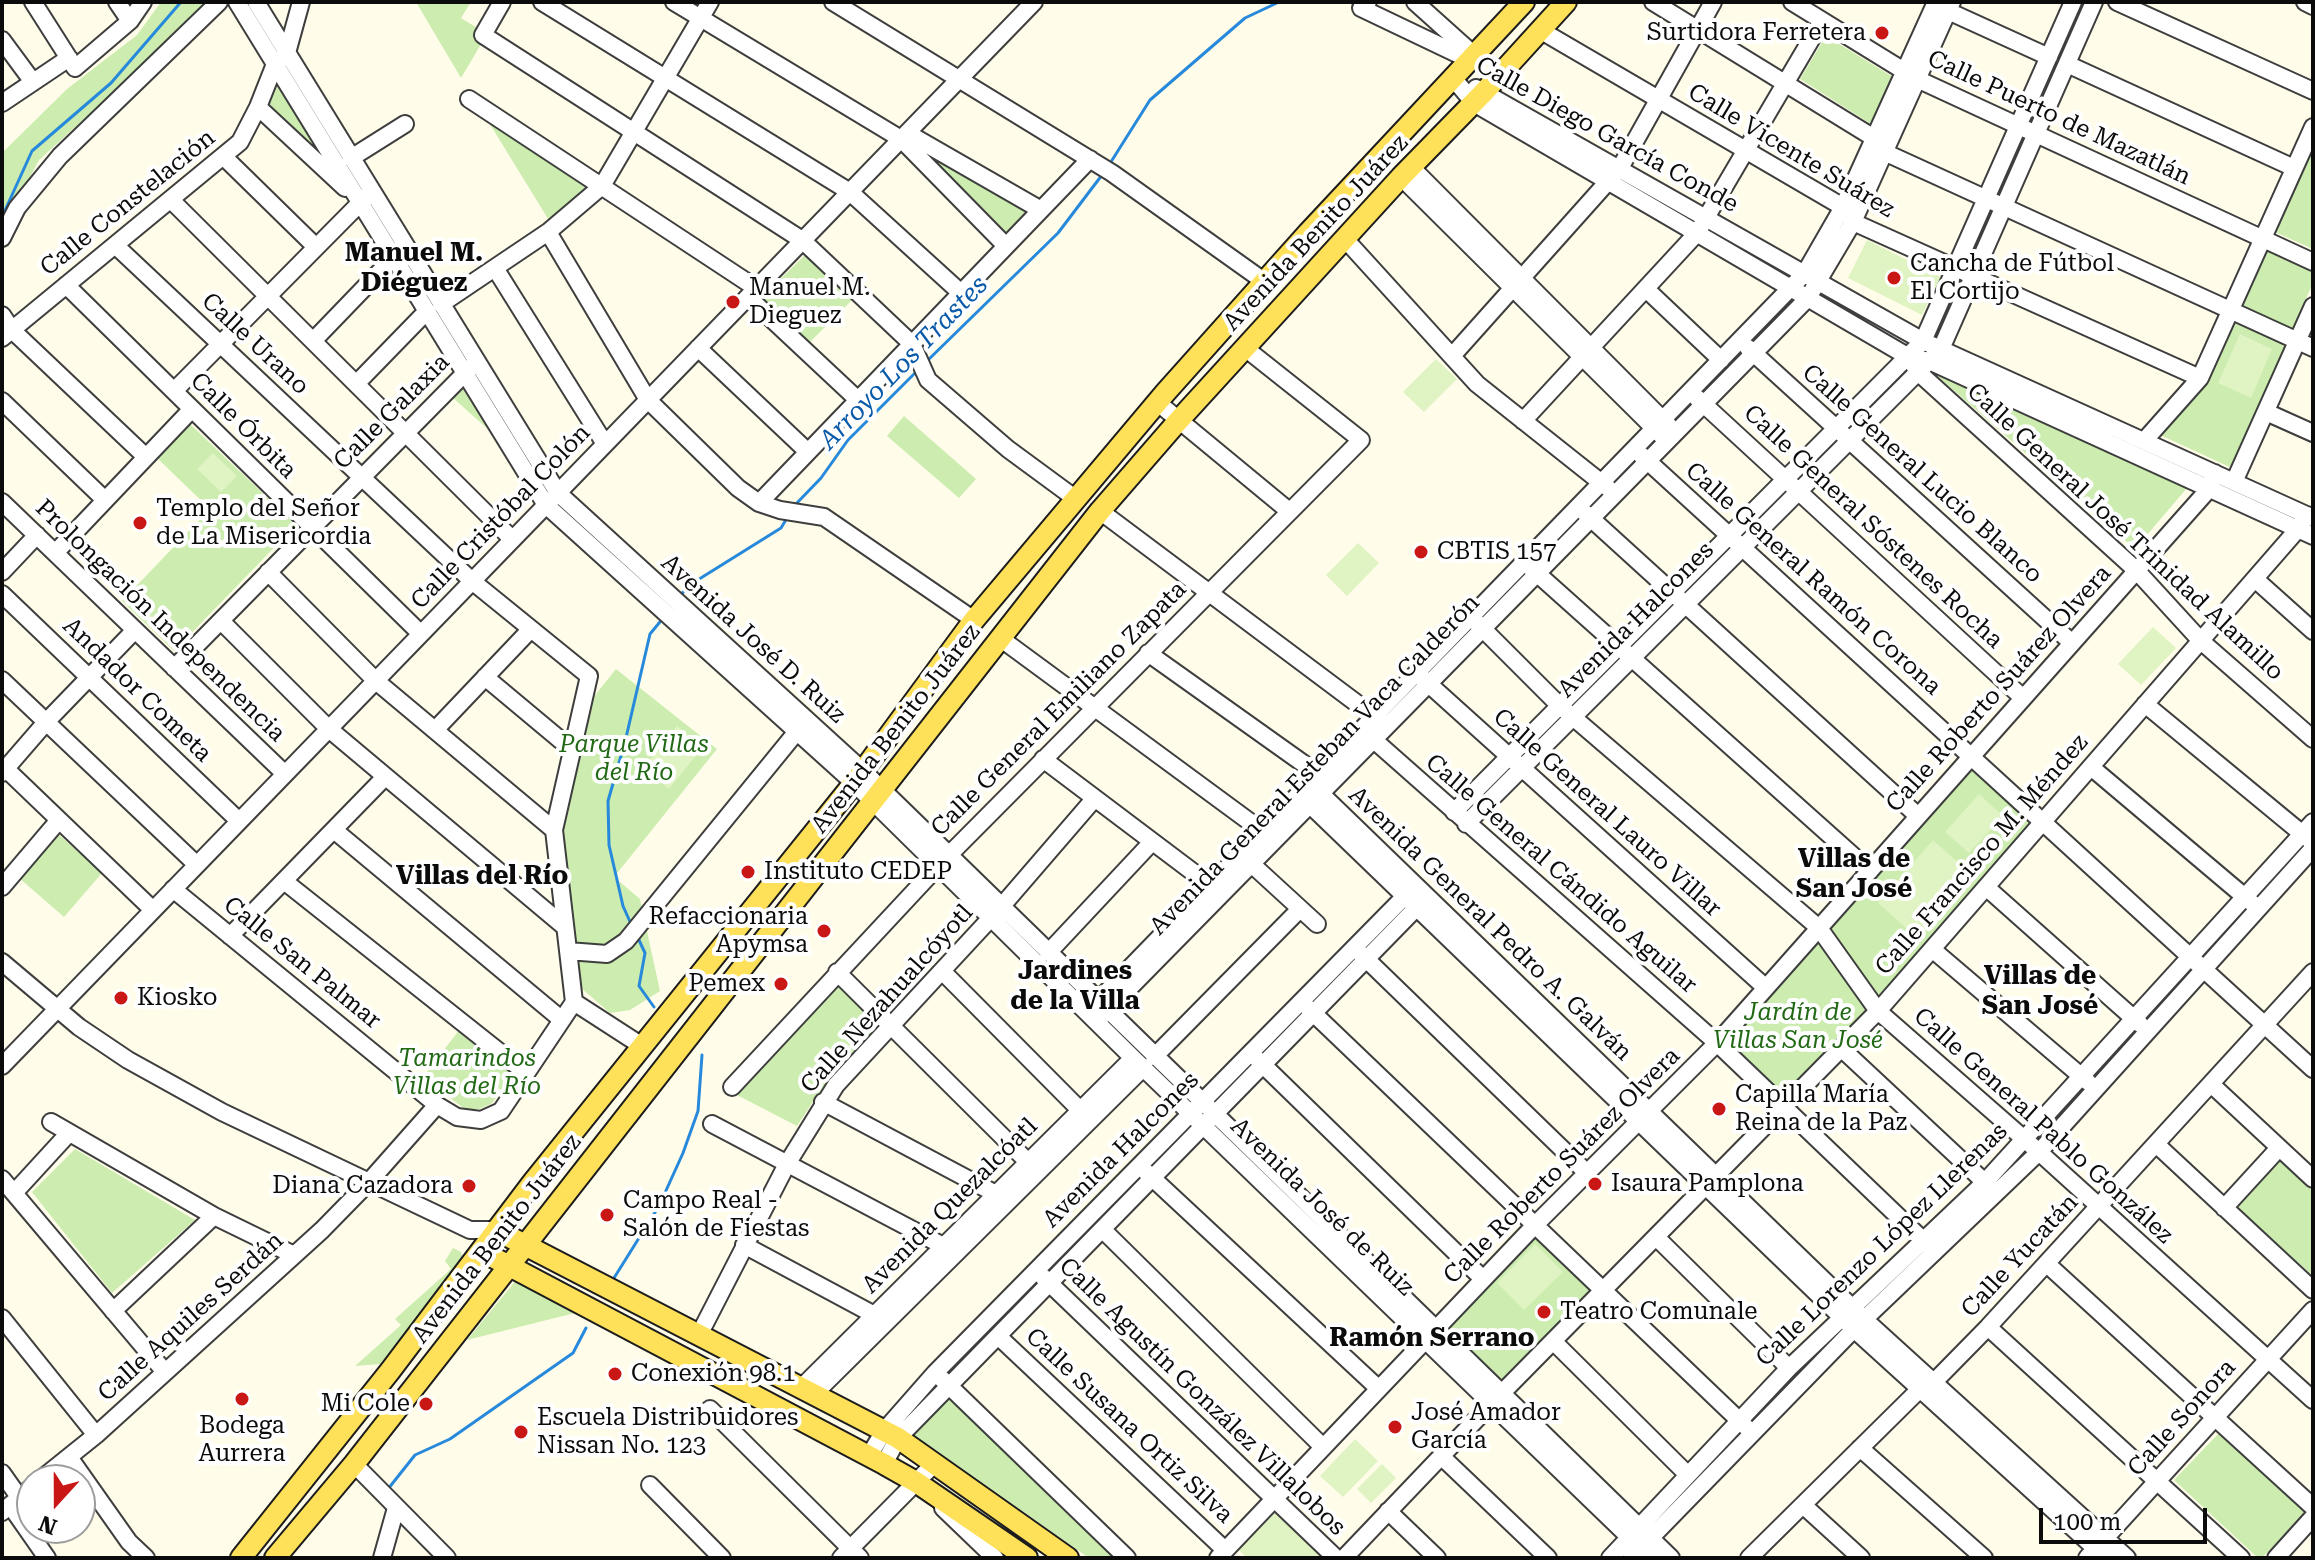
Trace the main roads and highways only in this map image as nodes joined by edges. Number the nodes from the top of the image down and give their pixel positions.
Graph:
1 (1524, 2) edge
2 (1566, 2) edge
3 (712, 959) junction
4 (735, 979) junction
5 (496, 1230) junction
6 (525, 1245) junction
7 (481, 1251) junction
8 (508, 1266) junction
9 (999, 1550) edge
10 (241, 1558) edge
11 (275, 1558) edge
12 (1027, 1558) edge
13 (1068, 1558) edge

1 - 3 main road, Avenida Benito Juárez
2 - 4 main road, Avenida Benito Juárez
3 - 4 main road
3 - 5 main road, Avenida Benito Juárez
4 - 6 main road, Avenida Benito Juárez
5 - 6 main road
5 - 7 main road, Avenida Benito Juárez
6 - 8 main road, Avenida Benito Juárez
6 - 13 main road
7 - 8 main road
7 - 10 main road, Avenida Benito Juárez
8 - 9 main road
8 - 11 main road, Avenida Benito Juárez
9 - 12 main road

